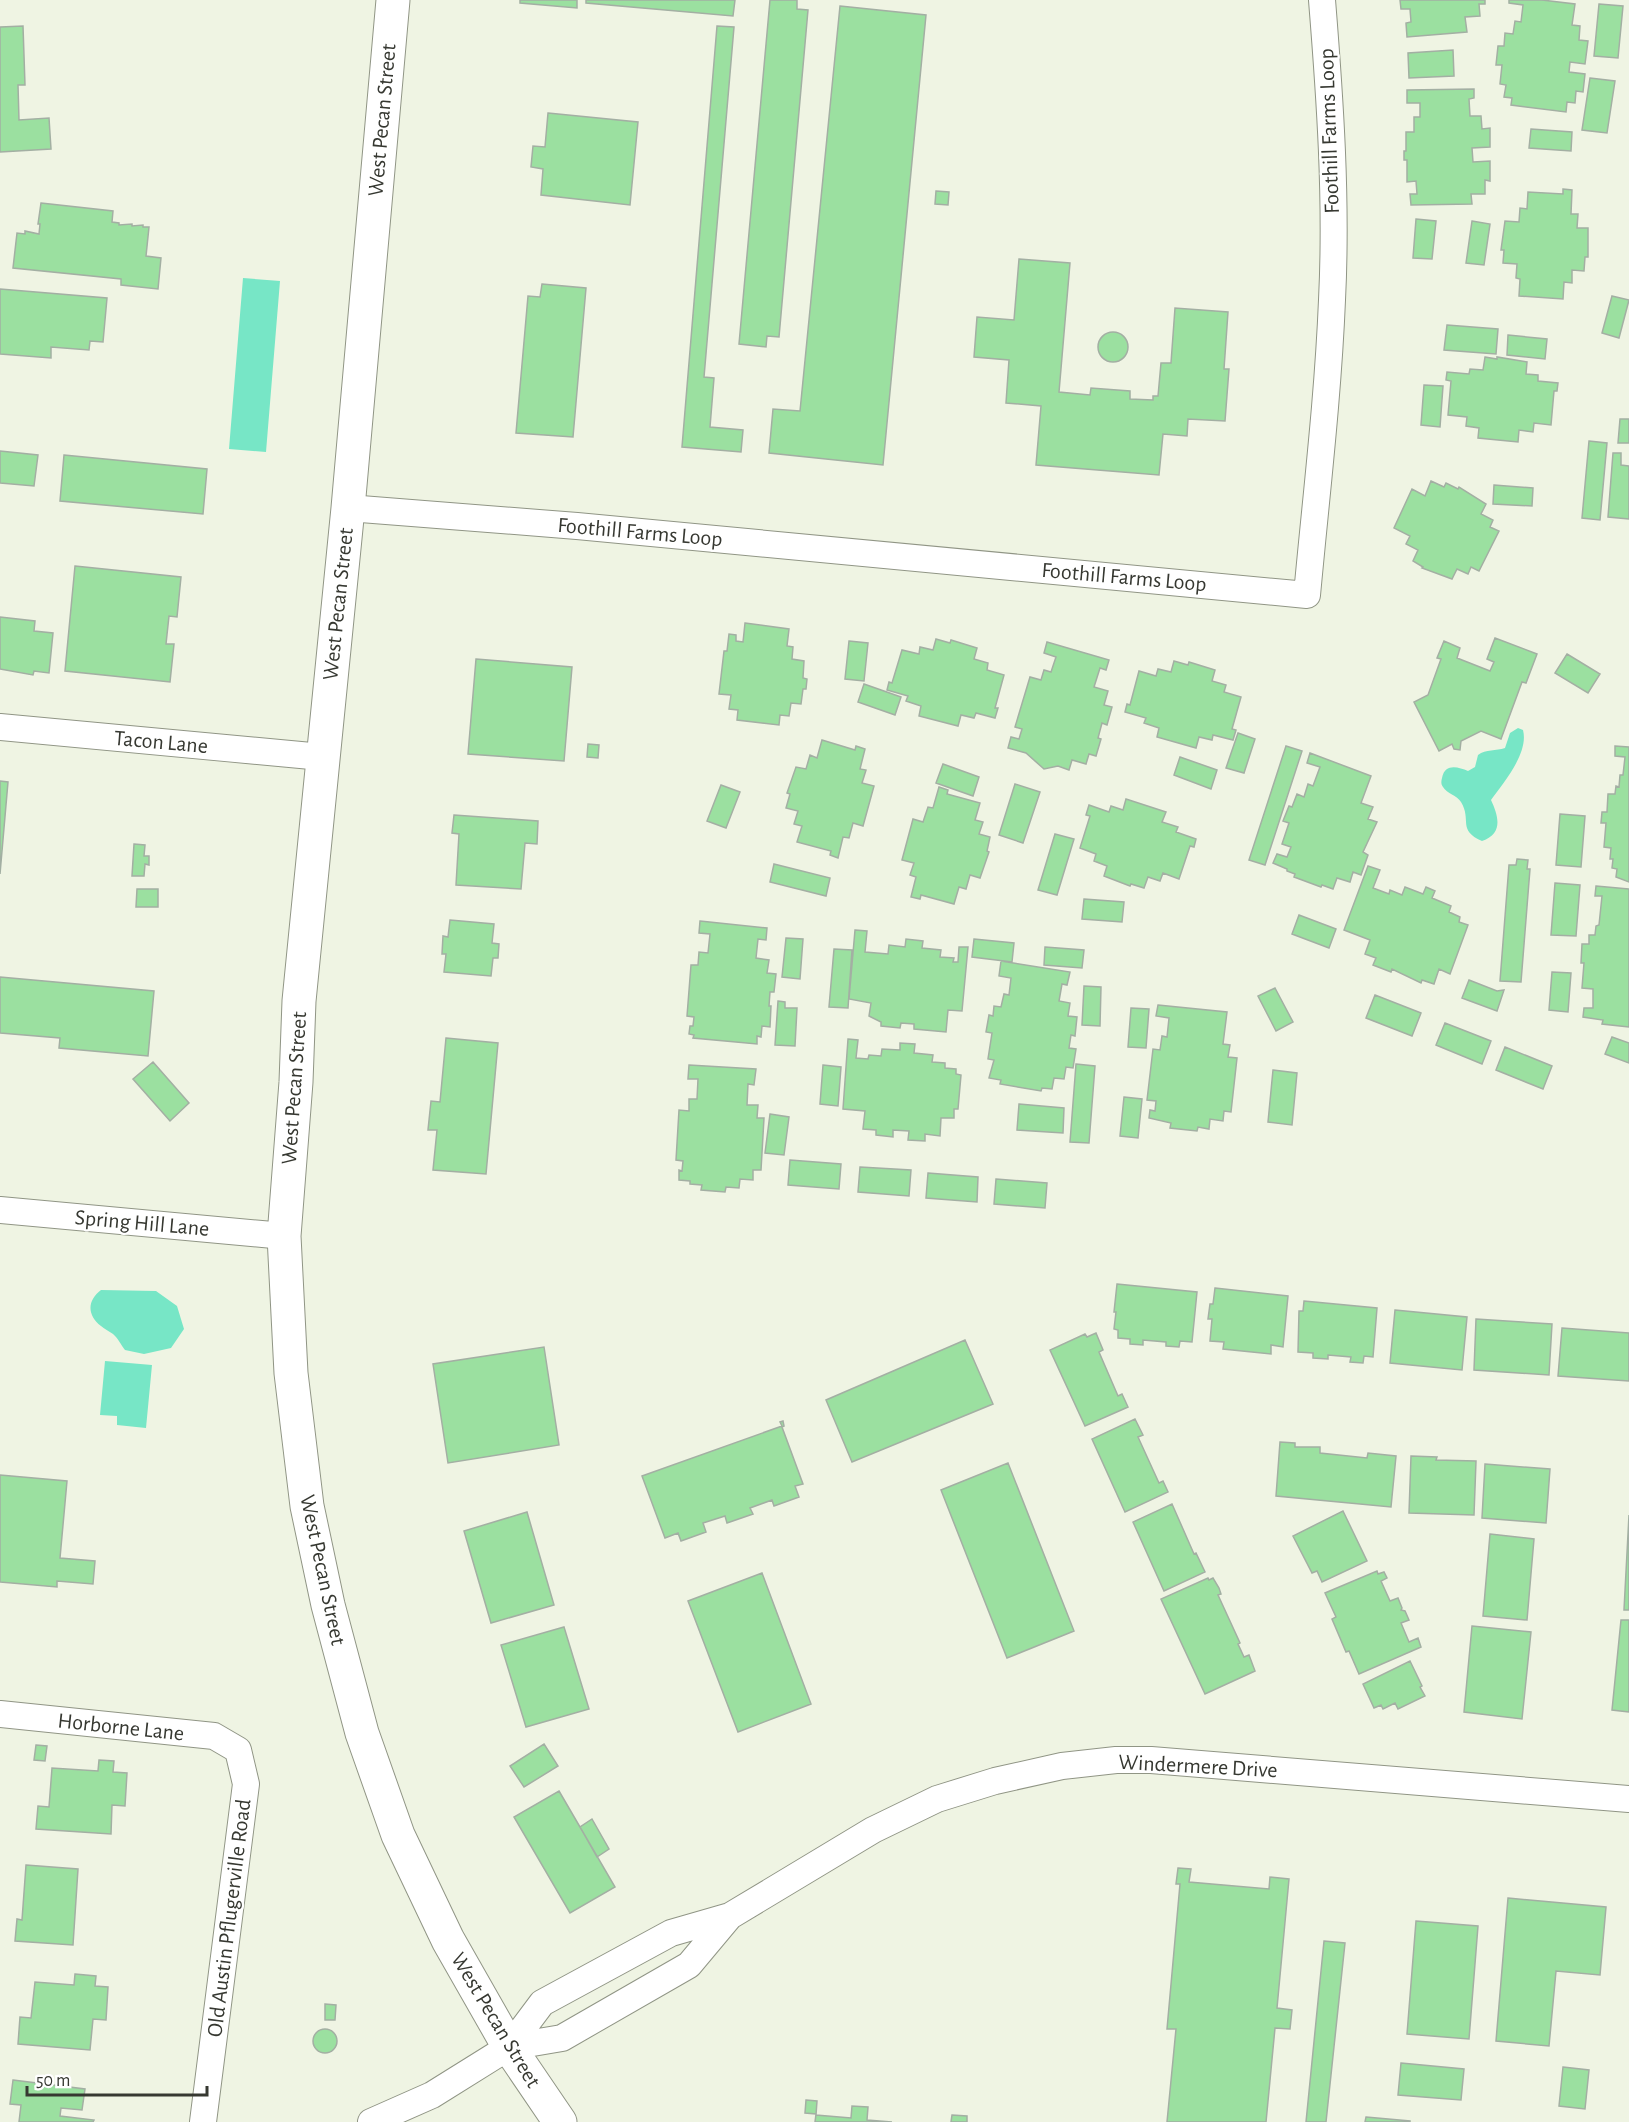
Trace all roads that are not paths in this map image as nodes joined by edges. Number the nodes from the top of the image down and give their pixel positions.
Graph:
1 (393, 0) edge
2 (1322, 0) edge
3 (348, 508) junction
4 (0, 727) edge
5 (322, 757) junction
6 (0, 1210) edge
7 (284, 1236) junction
8 (0, 1714) edge
9 (238, 1750) joint
10 (1629, 1799) edge
11 (730, 1916) junction
12 (509, 2047) junction
13 (203, 2122) edge
14 (371, 2122) edge
15 (560, 2122) edge

1 - 3 main road, West Pecan Street
2 - 3 street, Foothill Farms Loop
3 - 5 main road, West Pecan Street
4 - 5 street, Tacon Lane
5 - 7 main road, West Pecan Street
6 - 7 street, Spring Hill Lane
7 - 12 main road, West Pecan Street
8 - 9 street, Horborne Lane
9 - 13 street, Old Austin Pflugerville Road
10 - 11 street, Windermere Drive
11 - 12 street, Windermere Drive
11 - 12 street, Windermere Drive
12 - 14 street, Windermere Drive
12 - 15 main road, West Pecan Street

